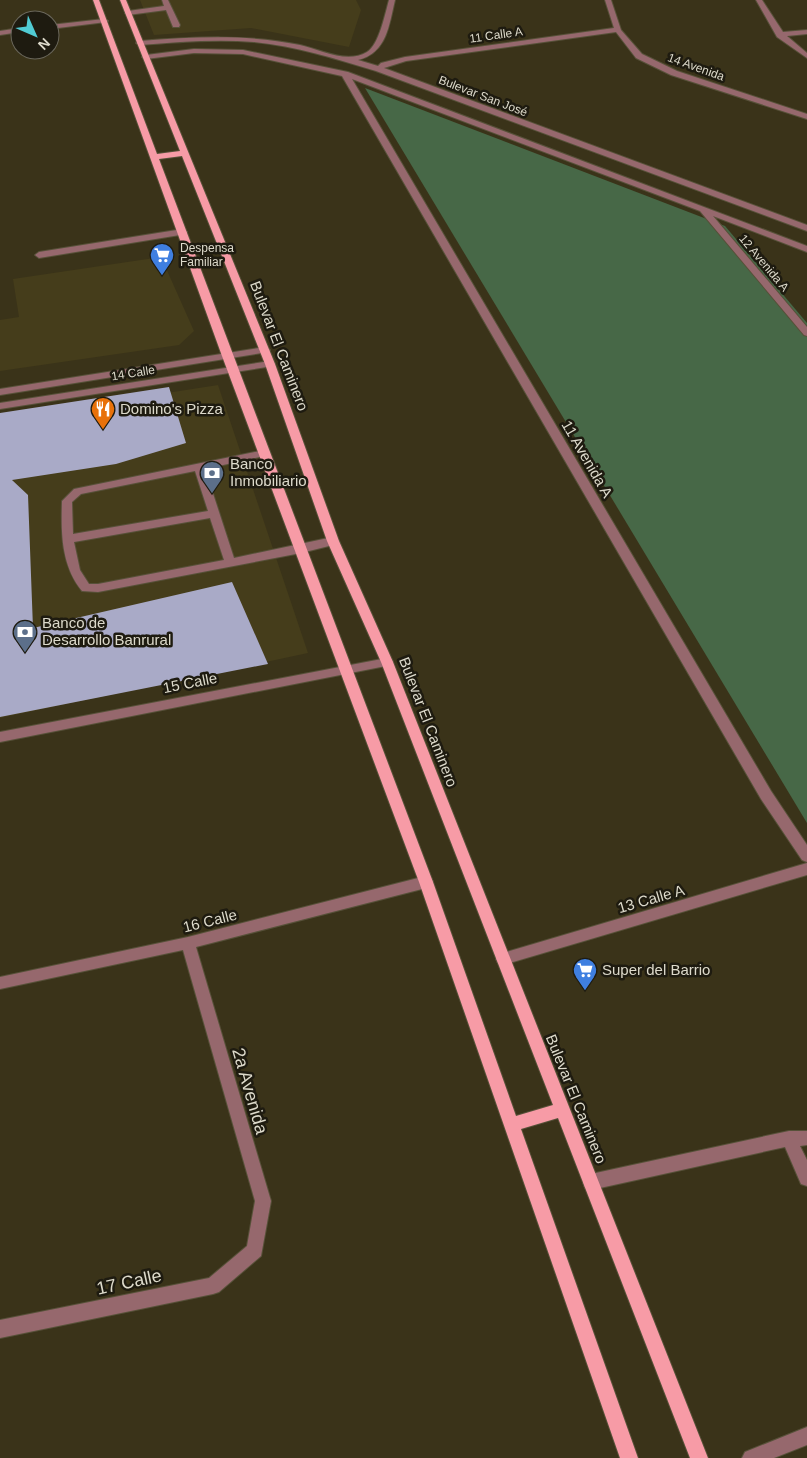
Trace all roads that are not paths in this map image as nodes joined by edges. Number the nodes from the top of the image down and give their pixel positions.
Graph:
1 (96, 0) edge
2 (123, 0) edge
3 (165, 0) edge
4 (392, 0) edge
5 (608, 0) edge
6 (759, 0) edge
7 (169, 8) junction
8 (128, 13) junction
9 (104, 21) junction
10 (176, 25) dead end
11 (60, 26) edge
12 (618, 30) junction
13 (807, 32) edge
14 (780, 35) junction
15 (140, 43) junction
16 (807, 56) edge
17 (146, 57) junction
18 (349, 60) junction
19 (379, 70) junction
20 (346, 74) junction
21 (807, 117) edge
22 (185, 153) junction
23 (154, 157) junction
24 (703, 210) junction
25 (807, 228) edge
26 (183, 232) junction
27 (807, 249) edge
28 (38, 255) dead end
29 (807, 333) edge
30 (264, 350) junction
31 (227, 356) junction
32 (270, 364) junction
33 (232, 371) junction
34 (0, 392) edge
35 (0, 406) edge
36 (265, 453) junction
37 (199, 467) junction
38 (214, 514) junction
39 (68, 539) junction
40 (333, 541) junction
41 (301, 549) junction
42 (230, 562) junction
43 (387, 662) junction
44 (347, 669) junction
45 (0, 737) edge
46 (807, 856) edge
47 (807, 868) edge
48 (426, 882) junction
49 (188, 943) junction
50 (503, 959) junction
51 (0, 983) edge
52 (562, 1109) junction
53 (511, 1124) junction
54 (807, 1138) edge
55 (788, 1139) junction
56 (807, 1178) edge
57 (591, 1182) junction
58 (255, 1250) joint
59 (0, 1330) edge
60 (807, 1436) edge
61 (629, 1458) edge
62 (699, 1458) edge
63 (751, 1458) edge

1 - 9 main road
2 - 8 main road, Bulevar El Caminero
3 - 7 street
4 - 18 street
5 - 12 street, 14 Avenida
6 - 14 street
7 - 8 street
7 - 10 street
8 - 15 main road, Bulevar El Caminero
9 - 11 street
9 - 23 main road
12 - 19 street, 11 Calle A
12 - 21 street, 14 Avenida
13 - 14 street
14 - 16 street
15 - 17 main road, Bulevar El Caminero
15 - 18 street, Bulevar San José
17 - 20 street, Bulevar San José
17 - 22 main road, Bulevar El Caminero
18 - 19 street, Bulevar San José
19 - 25 street, Bulevar San José
20 - 24 street, Bulevar San José
20 - 46 street, 11 Avenida A
22 - 23 main road
22 - 30 main road, Bulevar El Caminero
23 - 26 main road
24 - 27 street, Bulevar San José
24 - 29 street, 12 Avenida A
26 - 28 street
26 - 31 main road
30 - 31 street, 14 Calle
30 - 32 main road, Bulevar El Caminero
31 - 33 main road
31 - 34 street, 14 Calle
32 - 33 street, 14 Calle
32 - 40 main road, Bulevar El Caminero
33 - 35 street, 14 Calle
33 - 36 main road
36 - 37 street
36 - 41 main road
37 - 38 street
37 - 39 street
38 - 39 street
38 - 42 street
39 - 42 street
40 - 41 street
40 - 43 main road, Bulevar El Caminero
41 - 42 street
41 - 44 main road
43 - 44 street, 15 Calle
43 - 50 main road, Bulevar El Caminero
44 - 45 street, 15 Calle
44 - 48 main road
47 - 50 street, 13 Calle A
48 - 49 street, 16 Calle
48 - 53 main road
49 - 51 street, 16 Calle
49 - 58 street, 2a Avenida
50 - 52 main road, Bulevar El Caminero
52 - 53 main road
52 - 57 main road, Bulevar El Caminero
53 - 61 main road
54 - 55 street
55 - 56 street
55 - 57 street
57 - 62 main road, Bulevar El Caminero
58 - 59 street, 17 Calle
60 - 63 street

